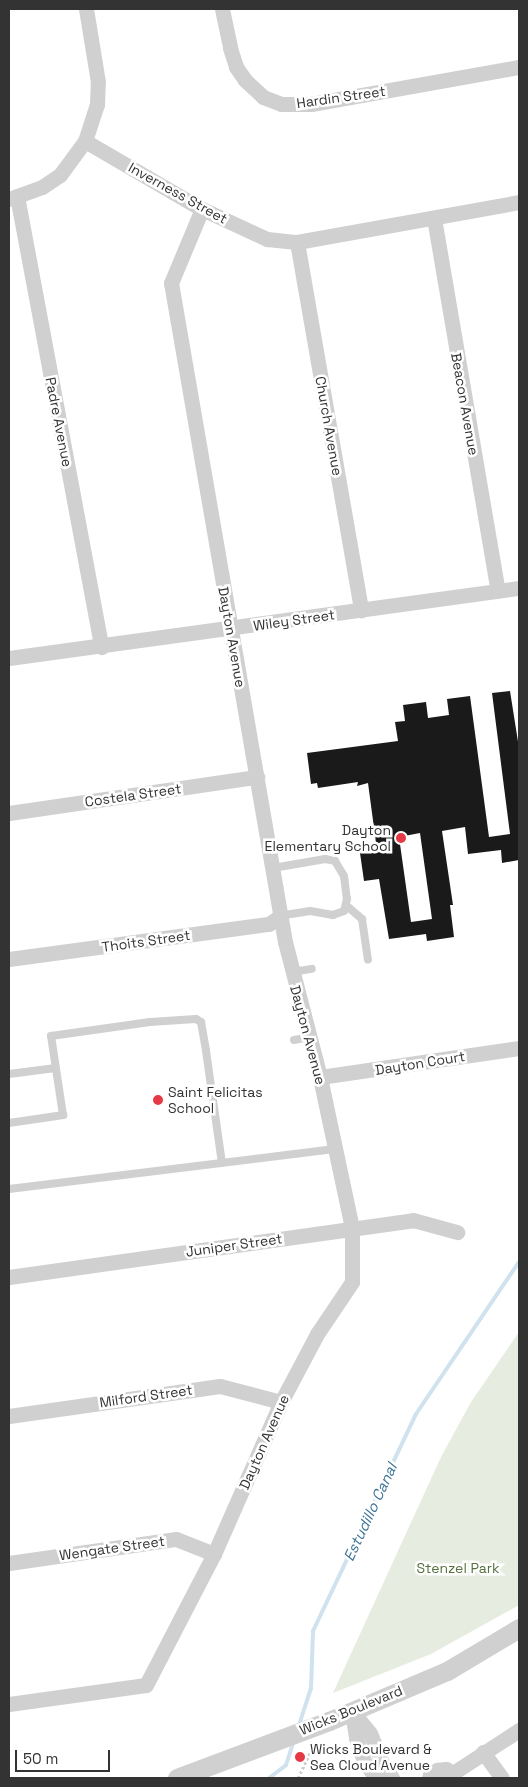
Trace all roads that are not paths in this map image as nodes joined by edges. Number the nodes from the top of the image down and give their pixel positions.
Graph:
1 (86, 9) edge
2 (222, 9) edge
3 (519, 66) edge
4 (85, 141) junction
5 (13, 198) edge
6 (519, 202) edge
7 (202, 209) junction
8 (434, 218) junction
9 (297, 242) junction
10 (519, 588) edge
11 (498, 591) junction
12 (361, 610) junction
13 (231, 629) junction
14 (101, 647) junction
15 (9, 658) edge
16 (257, 777) junction
17 (9, 813) edge
18 (273, 868) junction
19 (346, 906) junction
20 (280, 916) junction
21 (9, 959) edge
22 (368, 960) dead end
23 (312, 969) dead end
24 (292, 972) junction
25 (519, 1048) edge
26 (56, 1068) junction
27 (9, 1074) edge
28 (320, 1078) junction
29 (9, 1123) edge
30 (335, 1149) junction
31 (222, 1163) junction
32 (9, 1189) edge
33 (352, 1228) junction
34 (457, 1232) dead end
35 (9, 1277) edge
36 (281, 1402) junction
37 (9, 1416) edge
38 (214, 1554) junction
39 (9, 1564) edge
40 (519, 1628) edge
41 (9, 1704) edge
42 (352, 1711) junction
43 (519, 1730) edge
44 (483, 1752) junction
45 (453, 1776) edge
46 (177, 1778) edge
47 (376, 1778) edge
48 (392, 1778) edge
49 (429, 1778) edge
50 (502, 1778) edge

1 - 4 street
2 - 3 street, Hardin Street
4 - 5 street
4 - 7 street, Inverness Street
5 - 14 street, Padre Avenue
6 - 8 street, Inverness Street
7 - 9 street, Inverness Street
7 - 13 street, Dayton Avenue
8 - 9 street, Inverness Street
8 - 11 street, Beacon Avenue
9 - 12 street, Church Avenue
10 - 11 street, Wiley Street
11 - 12 street, Wiley Street
12 - 13 street, Wiley Street
13 - 14 street, Wiley Street
13 - 16 street, Dayton Avenue
14 - 15 street, Wiley Street
16 - 17 street, Costela Street
16 - 18 street, Dayton Avenue
18 - 19 lane
18 - 20 street, Dayton Avenue
19 - 20 lane
19 - 22 lane
20 - 21 street, Thoits Street
20 - 24 street, Dayton Avenue
23 - 24 lane
24 - 28 street, Dayton Avenue
25 - 28 street, Dayton Court
26 - 27 lane
26 - 29 lane
26 - 31 lane
28 - 30 street, Dayton Avenue
30 - 31 lane
30 - 33 street, Dayton Avenue
31 - 32 lane
33 - 34 street, Juniper Street
33 - 35 street, Juniper Street
33 - 36 street, Dayton Avenue
36 - 37 street, Milford Street
36 - 38 street, Dayton Avenue
38 - 39 street, Wengate Street
38 - 41 street, Dayton Avenue
40 - 42 street, Wicks Boulevard
42 - 46 street, Wicks Boulevard
42 - 47 street
42 - 48 street
43 - 44 street
44 - 45 street
44 - 50 street
45 - 49 street

